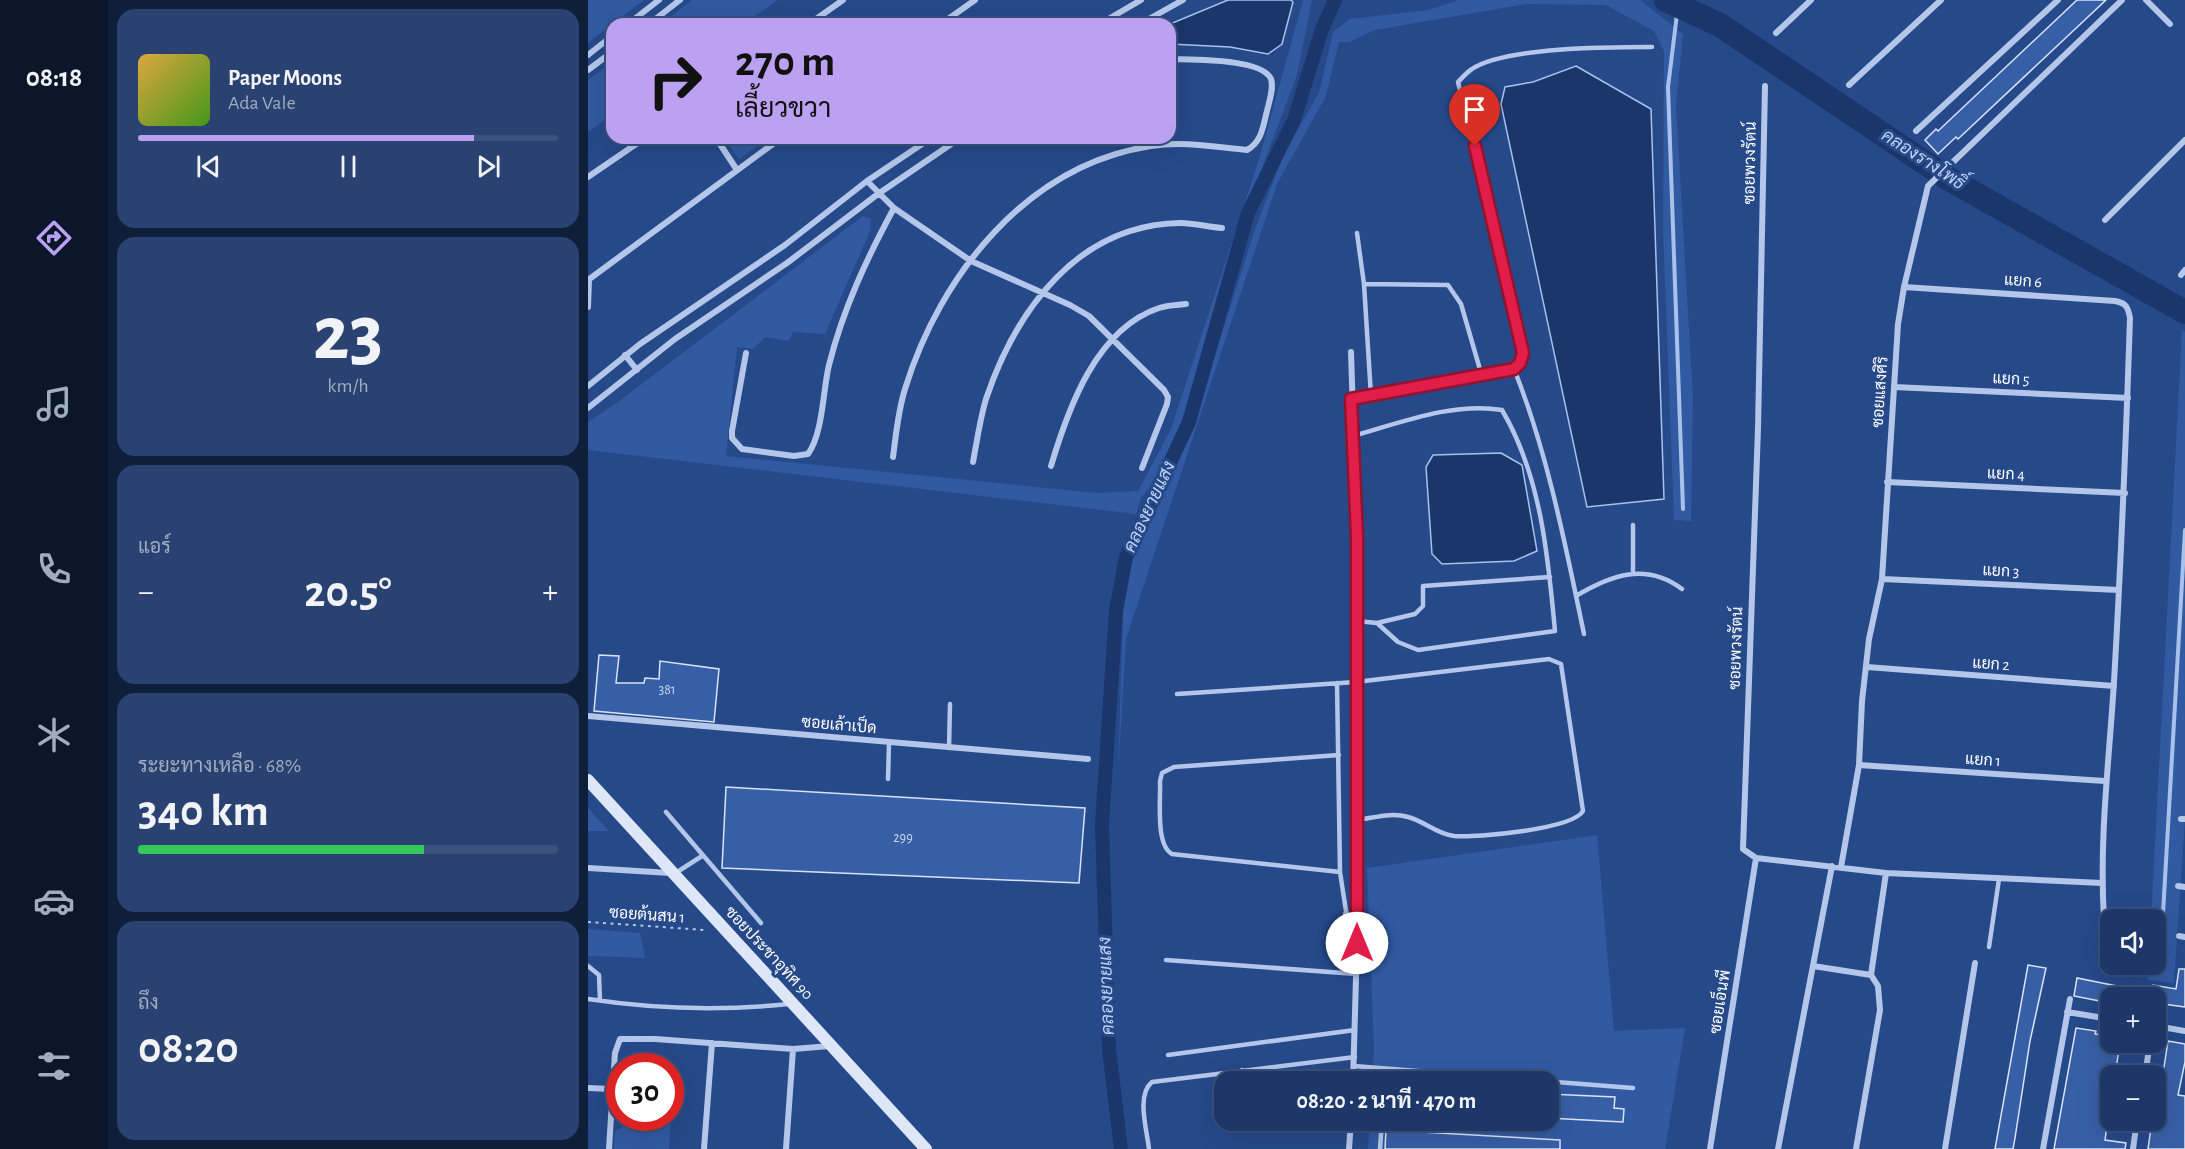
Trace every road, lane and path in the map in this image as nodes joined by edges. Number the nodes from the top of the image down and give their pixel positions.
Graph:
1 (659, 0) edge
2 (680, 0) edge
3 (843, 0) edge
4 (975, 0) edge
5 (1141, 0) edge
6 (1183, 0) edge
7 (1811, 0) edge
8 (1941, 0) edge
9 (2058, 0) edge
10 (2122, 0) edge
11 (2146, 0) edge
12 (636, 18) edge
13 (657, 18) edge
14 (817, 18) edge
15 (949, 18) edge
16 (1110, 18) edge
17 (1151, 18) edge
18 (2170, 24) dead end
19 (1776, 33) dead end
20 (606, 41) edge
21 (1652, 47) dead end
22 (588, 55) edge
23 (606, 56) edge
24 (1176, 59) edge
25 (588, 70) edge
26 (1849, 85) dead end
27 (1765, 86) dead end
28 (1916, 131) dead end
29 (2185, 140) edge
30 (636, 144) edge
31 (720, 144) edge
32 (773, 144) edge
33 (922, 144) edge
34 (951, 144) edge
35 (737, 170) junction
36 (588, 177) edge
37 (867, 181) junction
38 (878, 194) junction
39 (894, 208) junction
40 (2105, 220) dead end
41 (1222, 228) dead end
42 (1358, 233) dead end
43 (971, 261) junction
44 (588, 280) edge
45 (1364, 284) junction
46 (1904, 287) junction
47 (1042, 292) junction
48 (1186, 304) dead end
49 (588, 307) edge
50 (1114, 339) junction
51 (1352, 352) dead end
52 (746, 353) dead end
53 (625, 355) junction
54 (1514, 369) junction
55 (637, 370) junction
56 (1481, 373) junction
57 (588, 386) edge
58 (1894, 387) junction
59 (1371, 396) junction
60 (2128, 398) junction
61 (1351, 399) junction
62 (588, 408) edge
63 (1353, 436) junction
64 (893, 457) dead end
65 (973, 462) dead end
66 (1050, 466) dead end
67 (1142, 468) dead end
68 (1887, 482) junction
69 (2125, 493) junction
70 (1633, 525) dead end
71 (1633, 572) junction
72 (1550, 577) junction
73 (1882, 579) junction
74 (1682, 589) dead end
75 (2119, 590) junction
76 (1576, 596) junction
77 (1357, 621) junction
78 (1377, 623) junction
79 (1584, 634) dead end
80 (1867, 667) junction
81 (1356, 682) junction
82 (1337, 683) junction
83 (2114, 686) junction
84 (1177, 694) dead end
85 (950, 704) dead end
86 (588, 716) edge
87 (889, 743) junction
88 (950, 748) junction
89 (1339, 755) junction
90 (1088, 759) dead end
91 (1859, 765) junction
92 (888, 779) dead end
93 (588, 780) edge
94 (2105, 781) junction
95 (666, 812) dead end
96 (1357, 820) junction
97 (702, 855) junction
98 (1756, 858) junction
99 (1832, 866) junction
100 (1841, 867) junction
101 (588, 868) edge
102 (1340, 873) junction
103 (1886, 873) junction
104 (674, 874) junction
105 (1999, 879) junction
106 (2102, 883) junction
107 (2103, 909) edge
108 (1346, 912) junction
109 (588, 922) edge
110 (761, 923) dead end
111 (705, 930) dead end
112 (1357, 943) junction
113 (1989, 947) dead end
114 (1166, 960) dead end
115 (1974, 963) dead end
116 (588, 966) edge
117 (1812, 966) junction
118 (1344, 972) junction
119 (1357, 974) junction
120 (1871, 975) junction
121 (588, 999) edge
122 (2070, 999) dead end
123 (600, 1001) junction
124 (795, 1004) junction
125 (2067, 1012) junction
126 (2100, 1017) edge
127 (2166, 1028) edge
128 (1356, 1030) junction
129 (2185, 1031) edge
130 (712, 1043) junction
131 (833, 1046) junction
132 (794, 1049) junction
133 (615, 1053) edge
134 (1168, 1055) dead end
135 (1355, 1057) junction
136 (1354, 1066) junction
137 (1242, 1070) joint
138 (1354, 1071) edge
139 (588, 1088) edge
140 (1633, 1088) dead end
141 (606, 1089) edge
142 (610, 1131) edge
143 (1350, 1131) edge
144 (1381, 1131) edge
145 (2135, 1131) edge
146 (609, 1149) edge
147 (704, 1149) edge
148 (786, 1149) edge
149 (926, 1149) edge
150 (1149, 1149) edge
151 (1349, 1149) edge
152 (1380, 1149) edge
153 (1710, 1149) edge
154 (1778, 1149) edge
155 (1856, 1149) edge
156 (1945, 1149) edge
157 (2043, 1149) edge
158 (2133, 1149) edge

1 - 12 street
2 - 13 street
3 - 14 street
4 - 15 street
5 - 16 street
6 - 17 street
7 - 19 street
8 - 26 street
9 - 28 street
10 - 46 street, ซอยแสงศิริ
11 - 18 street
20 - 22 street
21 - 54 lane
23 - 25 street
24 - 43 street
27 - 98 street, ซอยพวงรัตน์
29 - 40 street
30 - 36 street
31 - 35 street
32 - 35 street
33 - 37 street
34 - 38 street
35 - 44 street
37 - 38 street
37 - 53 street
38 - 39 street
38 - 55 street
39 - 43 street
39 - 52 street
41 - 47 street
42 - 45 lane
43 - 47 street
43 - 64 street
44 - 49 street
45 - 56 lane
45 - 59 lane
46 - 58 street, ซอยแสงศิริ
46 - 60 street, แยก 6
47 - 50 street
47 - 65 street
48 - 50 street
50 - 66 street
50 - 67 street
51 - 61 street
53 - 55 street
53 - 57 street
54 - 56 lane
54 - 76 lane
55 - 62 street
56 - 59 lane
58 - 60 street, แยก 5
58 - 68 street, ซอยแสงศิริ
59 - 61 lane
60 - 69 street
61 - 63 street
63 - 72 lane
63 - 77 street
68 - 69 street, แยก 4
68 - 73 street, ซอยแสงศิริ
69 - 75 street
70 - 71 lane
71 - 74 lane
71 - 76 lane
72 - 78 lane
72 - 78 lane
73 - 75 street, แยก 3
73 - 80 street, ซอยแสงศิริ
75 - 83 street
76 - 79 lane
77 - 78 lane
77 - 81 street
80 - 83 street, แยก 2
80 - 91 street, ซอยแสงศิริ
81 - 82 lane
81 - 96 street
81 - 96 lane
82 - 84 lane
82 - 89 lane
83 - 94 street
85 - 88 lane
86 - 87 street, ซอยเล้าเป็ด
87 - 88 street, ซอยเล้าเป็ด
87 - 92 lane
88 - 90 street, ซอยเล้าเป็ด
89 - 102 lane
89 - 102 lane
91 - 94 street, แยก 1
91 - 100 street, ซอยแสงศิริ
93 - 104 street, ซอยประชาอุทิศ 90
94 - 106 street
95 - 97 lane
96 - 112 street
97 - 104 lane
97 - 110 lane
98 - 99 street
98 - 153 street, ซอยเอ็นพี
99 - 100 street
99 - 117 street
100 - 103 street
101 - 104 street
102 - 108 lane
103 - 105 street
103 - 120 street
104 - 124 street, ซอยประชาอุทิศ 90
105 - 106 street
105 - 113 lane
106 - 107 street
108 - 112 lane
108 - 118 lane
109 - 111 path, ซอยต้นสน 1
112 - 119 street
114 - 118 lane
115 - 156 street
116 - 123 lane
117 - 120 street
117 - 154 street
118 - 119 lane
119 - 128 street
120 - 155 street
121 - 123 lane
122 - 125 street
123 - 124 lane
124 - 131 street, ซอยประชาอุทิศ 90
125 - 126 street
125 - 157 street
127 - 129 street
128 - 134 lane
128 - 135 street
130 - 132 street
130 - 133 street
130 - 147 street
131 - 132 street
131 - 149 street, ซอยประชาอุทิศ 90
132 - 148 street
135 - 136 street
135 - 137 lane
136 - 138 street
136 - 140 lane
137 - 150 lane
139 - 141 street
142 - 146 street
143 - 151 street
144 - 152 lane
145 - 158 street

